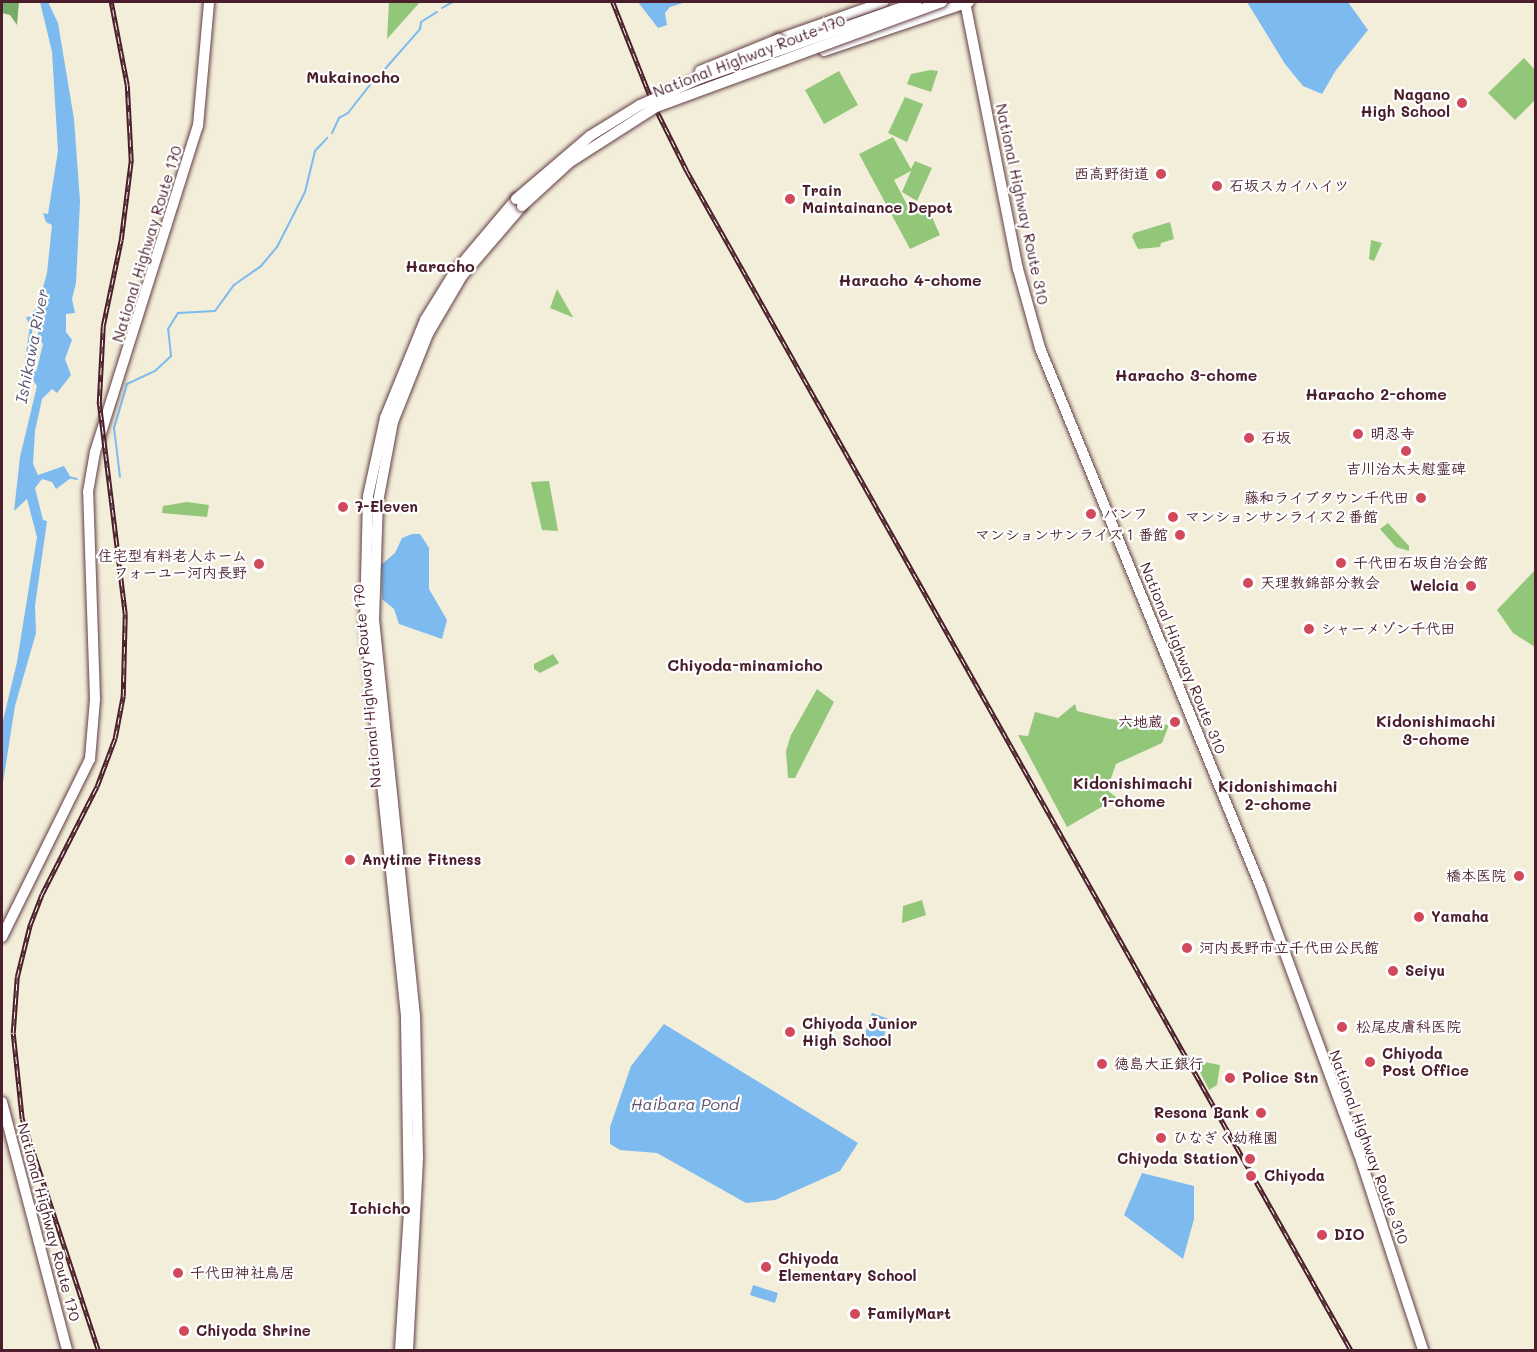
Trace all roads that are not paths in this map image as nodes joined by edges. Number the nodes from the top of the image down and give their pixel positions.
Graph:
1 (209, 2) edge
2 (884, 2) edge
3 (917, 2) edge
4 (942, 2) edge
5 (966, 2) edge
6 (640, 105) junction
7 (656, 107) junction
8 (519, 203) junction
9 (2, 937) edge
10 (2, 1102) edge
11 (67, 1350) edge
12 (400, 1350) edge
13 (408, 1350) edge
14 (1423, 1350) edge

1 - 9 highway, National Highway Route 170
2 - 6 highway, bridge
3 - 6 highway, National Highway Route 170, bridge
4 - 7 highway, National Highway Route 170, bridge
5 - 7 highway, bridge
5 - 14 highway, National Highway Route 310
6 - 8 highway, National Highway Route 170, bridge
7 - 8 highway, National Highway Route 170, bridge
8 - 12 highway, National Highway Route 170
8 - 13 highway, National Highway Route 170
10 - 11 highway, National Highway Route 170

